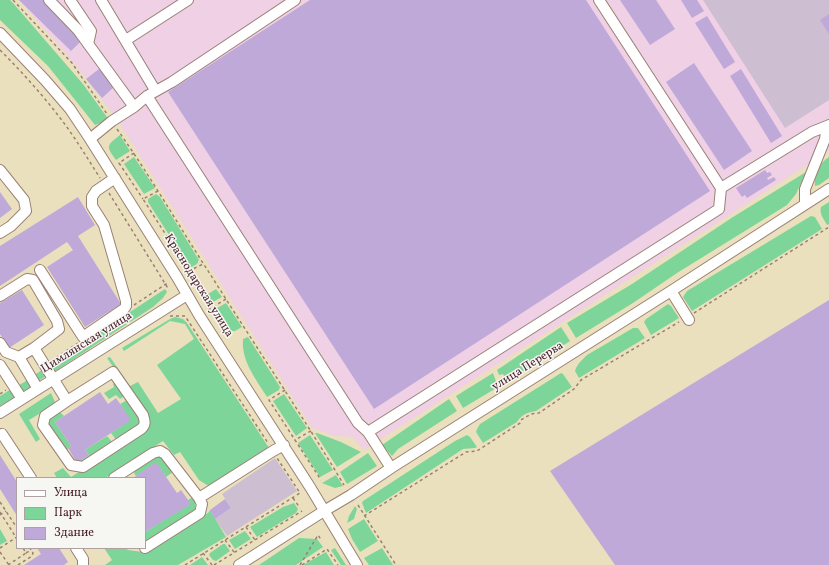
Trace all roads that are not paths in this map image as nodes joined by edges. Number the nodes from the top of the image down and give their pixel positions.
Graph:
1 (49, 0) edge
2 (70, 0) edge
3 (101, 0) edge
4 (188, 0) edge
5 (295, 0) edge
6 (599, 0) edge
7 (0, 33) edge
8 (126, 40) junction
9 (88, 44) junction
10 (151, 93) junction
11 (134, 107) junction
12 (828, 125) edge
13 (90, 140) junction
14 (0, 170) edge
15 (115, 178) junction
16 (721, 188) junction
17 (829, 189) edge
18 (805, 204) junction
19 (0, 234) edge
20 (40, 270) dead end
21 (671, 291) junction
22 (187, 295) junction
23 (0, 296) edge
24 (689, 318) road end
25 (0, 343) edge
26 (34, 348) junction
27 (19, 357) junction
28 (0, 365) edge
29 (53, 379) junction
30 (38, 389) junction
31 (22, 399) junction
32 (67, 401) junction
33 (0, 413) edge
34 (368, 432) junction
35 (1, 433) edge
36 (284, 446) junction
37 (391, 468) junction
38 (30, 477) edge
39 (116, 477) edge
40 (199, 498) junction
41 (324, 510) junction
42 (146, 547) edge
43 (77, 549) edge
44 (83, 565) edge
45 (239, 565) edge
46 (357, 565) edge

1 - 9 street
2 - 9 street
3 - 8 street
4 - 8 street
5 - 10 street
6 - 16 street
7 - 13 street, Краснодарская улица
8 - 10 street
9 - 11 street
10 - 11 street
10 - 34 street
11 - 13 street
12 - 16 street
12 - 18 street
13 - 15 street, Краснодарская улица
14 - 19 street
15 - 20 street
15 - 22 street, Краснодарская улица
16 - 34 street
17 - 18 street, улица Перерва
18 - 21 street, улица Перерва
21 - 24 street
21 - 37 street, улица Перерва
22 - 29 street, Цимлянская улица
22 - 36 street, Краснодарская улица
23 - 26 street
25 - 27 street
26 - 27 street
26 - 29 street
27 - 30 street
28 - 31 street
29 - 30 street, Цимлянская улица
29 - 32 street
30 - 31 street, Цимлянская улица
31 - 33 street, Цимлянская улица
32 - 32 street
34 - 37 street
35 - 38 street
36 - 40 street
36 - 41 street, Краснодарская улица
37 - 41 street, улица Перерва
39 - 40 street
40 - 42 street
41 - 45 street, улица Перерва
41 - 46 street, Краснодарская улица
43 - 44 street

